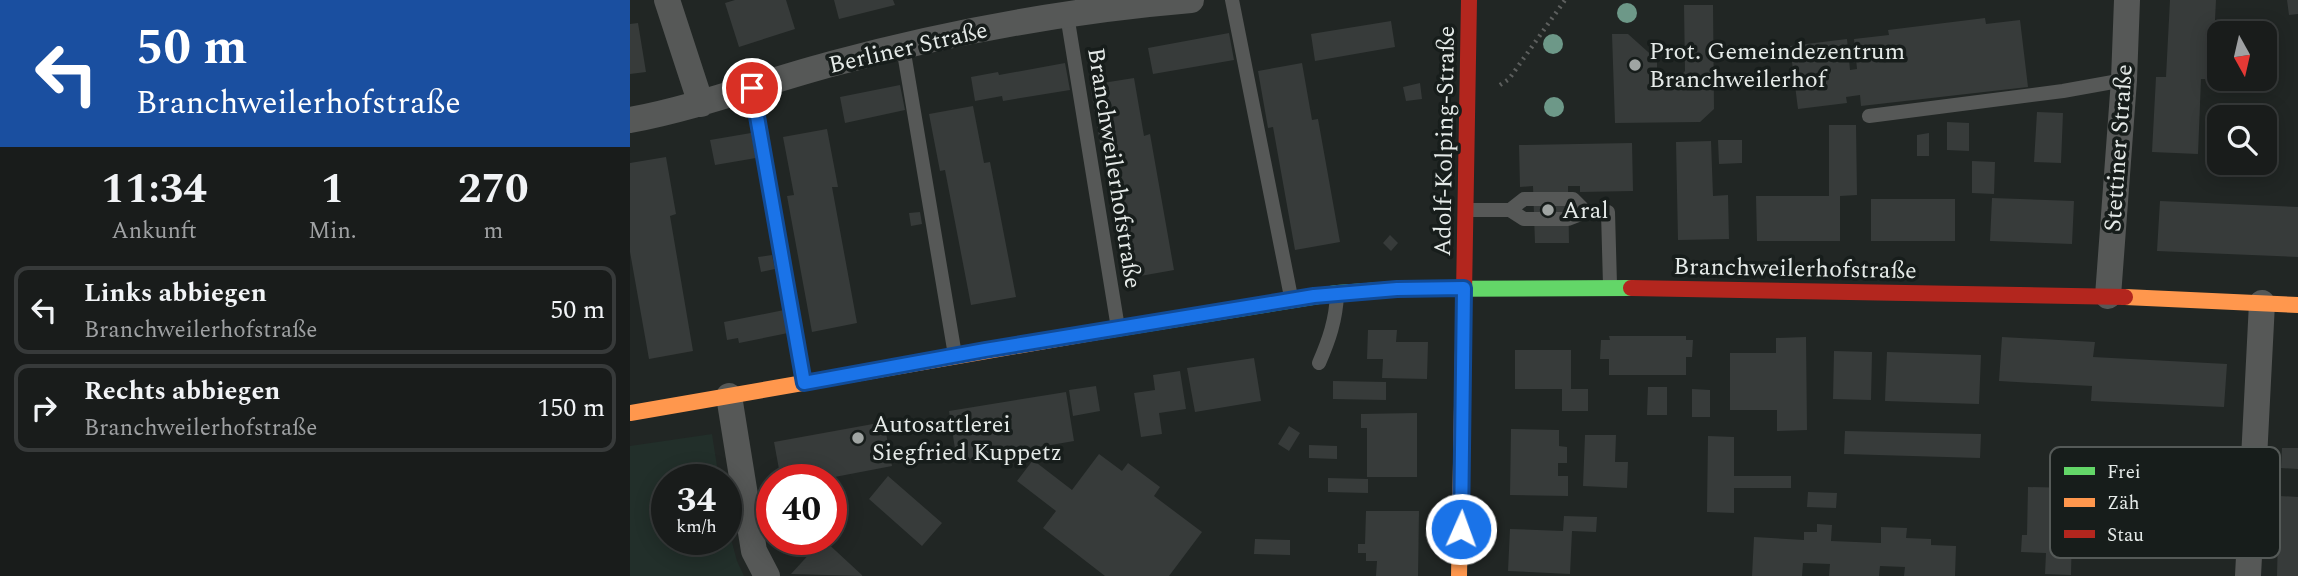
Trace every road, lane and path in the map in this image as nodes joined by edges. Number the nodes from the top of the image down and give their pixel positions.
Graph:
1 (667, 0) edge
2 (1191, 0) edge
3 (1232, 0) edge
4 (1469, 0) edge
5 (1565, 0) edge
6 (2127, 0) edge
7 (1067, 15) junction
8 (903, 47) junction
9 (2124, 80) junction
10 (752, 88) junction
11 (701, 104) junction
12 (1467, 106) junction
13 (1869, 116) dead end
14 (630, 120) edge
15 (1467, 210) junction
16 (1464, 288) junction
17 (1610, 288) junction
18 (1337, 293) junction
19 (2108, 296) junction
20 (1291, 299) junction
21 (2262, 303) junction
22 (2298, 305) edge
23 (1118, 329) junction
24 (955, 355) junction
25 (1319, 363) dead end
26 (804, 383) junction
27 (729, 396) junction
28 (630, 413) edge
29 (2255, 447) edge
30 (756, 508) edge
31 (756, 542) edge
32 (2249, 558) edge
33 (766, 576) edge
34 (1459, 576) edge
35 (2248, 576) edge

1 - 11 street
2 - 7 street, Berliner Straße
3 - 20 lane
4 - 12 street, Adolf-Kolping-Straße
5 - 12 path
6 - 9 street, Stettiner Straße
7 - 8 street, Berliner Straße
7 - 23 lane, Branchweilerhofstraße
8 - 10 street, Berliner Straße
8 - 24 lane
9 - 13 lane
9 - 19 street, Stettiner Straße
10 - 11 street, Berliner Straße
10 - 26 lane
11 - 14 street, Berliner Straße
12 - 15 street, Adolf-Kolping-Straße
15 - 16 street, Adolf-Kolping-Straße
15 - 17 lane
16 - 17 street, Branchweilerhofstraße
16 - 18 street, Branchweilerhofstraße
16 - 34 street, Adolf-Kolping-Straße
17 - 19 street, Branchweilerhofstraße
18 - 20 street, Branchweilerhofstraße
18 - 25 lane
19 - 21 street, Branchweilerhofstraße
20 - 23 street, Branchweilerhofstraße
21 - 22 street, Branchweilerhofstraße
21 - 29 street
23 - 24 street, Branchweilerhofstraße
24 - 26 street, Branchweilerhofstraße
26 - 27 street, Branchweilerhofstraße
27 - 28 street, Branchweilerhofstraße
27 - 30 street
31 - 33 street
32 - 35 street

